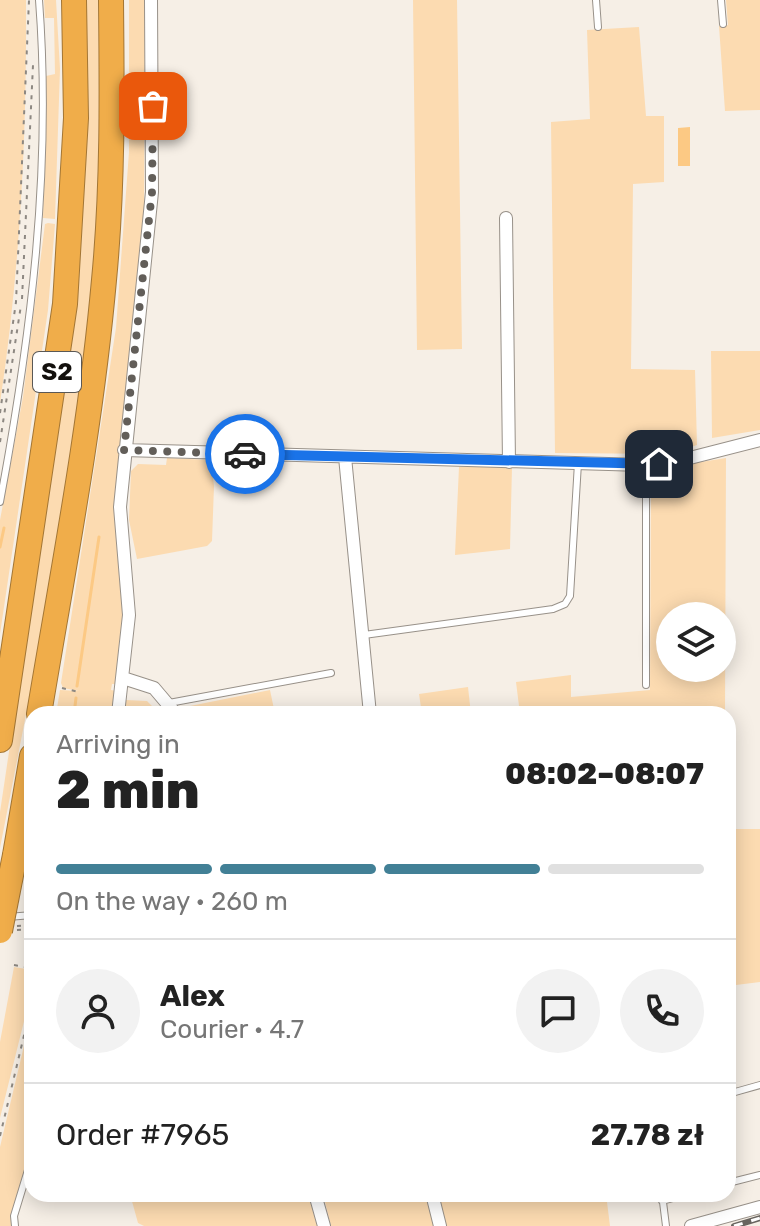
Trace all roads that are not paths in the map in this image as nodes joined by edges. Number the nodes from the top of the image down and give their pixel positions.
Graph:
1 (34, 0) edge
2 (74, 0) edge
3 (111, 0) edge
4 (151, 0) edge
5 (596, 0) edge
6 (721, 0) edge
7 (723, 24) dead end
8 (598, 27) dead end
9 (506, 218) dead end
10 (760, 440) edge
11 (124, 450) junction
12 (345, 457) junction
13 (4, 458) edge
14 (509, 462) junction
15 (578, 463) junction
16 (646, 465) junction
17 (0, 502) edge
18 (364, 635) junction
19 (331, 673) dead end
20 (123, 678) junction
21 (646, 685) dead end
22 (40, 706) edge
23 (119, 706) edge
24 (169, 706) edge
25 (185, 706) edge
26 (369, 706) edge
27 (0, 740) edge
28 (24, 803) edge
29 (24, 916) edge
30 (0, 918) edge
31 (0, 931) edge
32 (760, 1085) edge
33 (736, 1092) edge
34 (760, 1175) edge
35 (736, 1181) edge
36 (24, 1183) edge
37 (317, 1202) edge
38 (434, 1202) edge
39 (663, 1202) edge
40 (760, 1207) edge
41 (15, 1226) edge
42 (324, 1226) edge
43 (440, 1226) edge
44 (666, 1226) edge
45 (691, 1226) edge

1 - 13 lane
2 - 27 highway, S2
3 - 22 highway, S2
4 - 11 street
5 - 8 lane
6 - 7 lane
9 - 14 street
10 - 16 street
11 - 12 street
11 - 20 street
12 - 14 street
12 - 18 street
13 - 17 lane
14 - 15 street
15 - 16 street
15 - 18 lane
16 - 21 lane
18 - 26 street
19 - 25 lane
20 - 23 street
20 - 24 street
28 - 31 highway, bridge
29 - 30 lane
32 - 33 lane
34 - 35 lane
36 - 41 lane
37 - 42 street
38 - 43 street
39 - 44 lane
40 - 45 street

